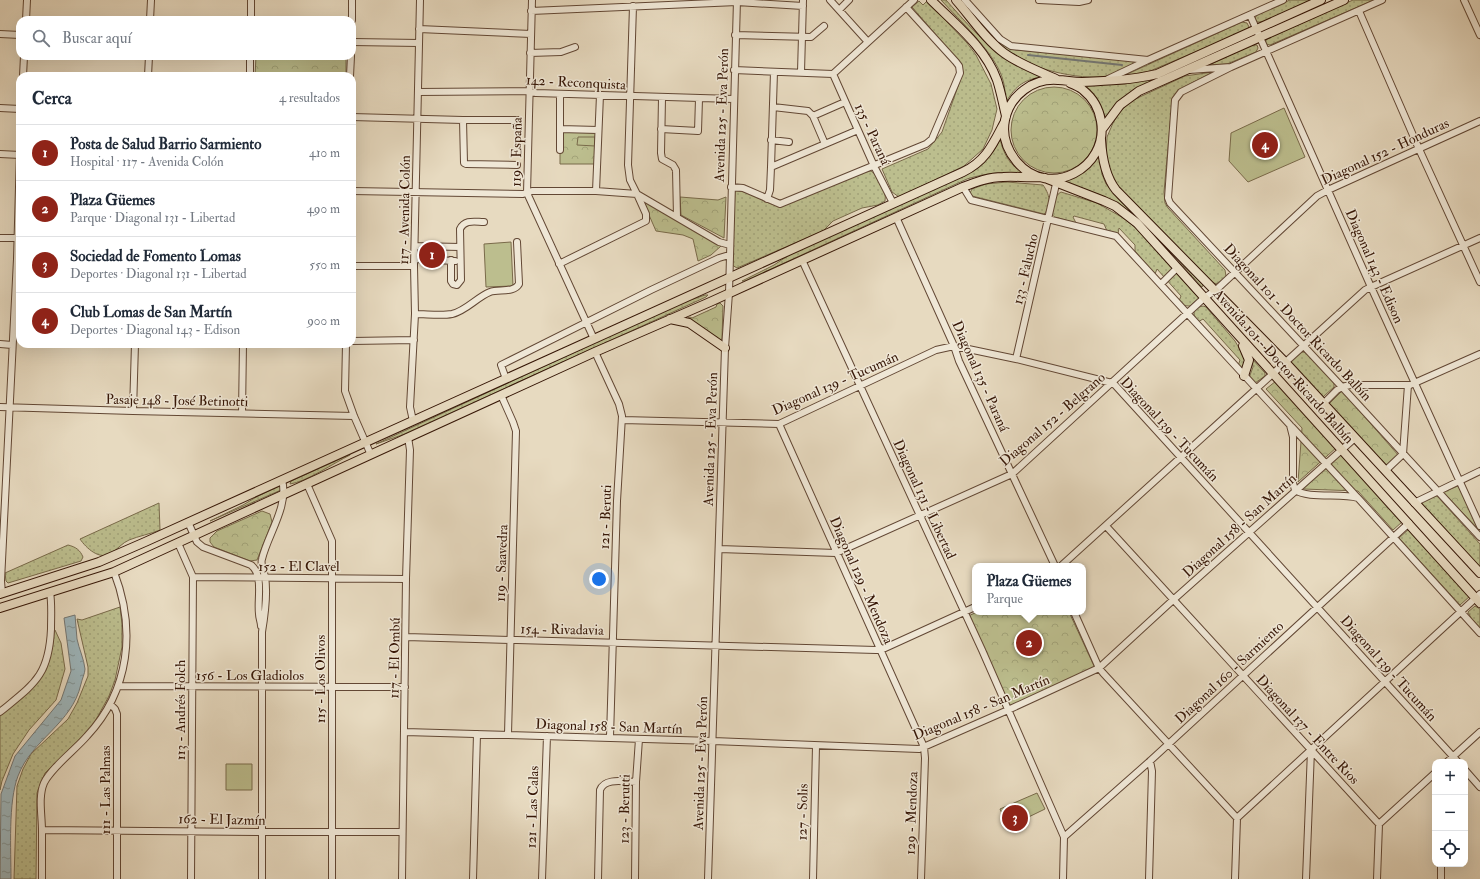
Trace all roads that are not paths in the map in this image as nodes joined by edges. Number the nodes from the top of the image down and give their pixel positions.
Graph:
1 (27, 0) edge
2 (151, 0) edge
3 (251, 0) edge
4 (352, 0) edge
5 (420, 0) edge
6 (532, 0) edge
7 (830, 0) edge
8 (849, 0) edge
9 (914, 0) edge
10 (931, 0) edge
11 (956, 0) edge
12 (965, 0) edge
13 (1039, 0) edge
14 (1088, 0) edge
15 (1283, 0) edge
16 (1321, 0) edge
17 (1344, 0) edge
18 (1382, 0) edge
19 (1464, 0) edge
20 (737, 1) edge
21 (803, 3) edge
22 (633, 6) junction
23 (906, 7) junction
24 (839, 10) junction
25 (532, 11) junction
26 (1359, 11) junction
27 (1250, 15) junction
28 (26, 16) edge
29 (150, 16) edge
30 (251, 16) edge
31 (352, 16) edge
32 (824, 26) dead end
33 (419, 29) junction
34 (1257, 29) junction
35 (0, 34) edge
36 (531, 34) junction
37 (16, 35) edge
38 (735, 35) junction
39 (1480, 35) edge
40 (802, 37) junction
41 (1260, 38) junction
42 (356, 42) edge
43 (419, 42) junction
44 (868, 42) junction
45 (575, 46) dead end
46 (1266, 52) junction
47 (530, 53) junction
48 (24, 60) edge
49 (149, 60) edge
50 (250, 60) edge
51 (351, 60) edge
52 (1148, 60) junction
53 (1231, 67) junction
54 (734, 70) junction
55 (1188, 70) junction
56 (23, 72) edge
57 (148, 72) edge
58 (250, 72) edge
59 (350, 72) edge
60 (774, 72) junction
61 (801, 72) junction
62 (833, 74) junction
63 (1059, 80) junction
64 (1105, 81) junction
65 (1070, 82) junction
66 (418, 92) junction
67 (530, 92) junction
68 (560, 94) junction
69 (600, 95) junction
70 (630, 97) junction
71 (662, 98) junction
72 (699, 99) junction
73 (733, 99) junction
74 (845, 102) junction
75 (0, 108) edge
76 (773, 108) junction
77 (16, 109) edge
78 (813, 116) junction
79 (356, 117) edge
80 (417, 118) junction
81 (463, 120) junction
82 (518, 120) dead end
83 (1005, 120) junction
84 (1480, 121) edge
85 (1103, 128) junction
86 (560, 129) junction
87 (598, 130) junction
88 (661, 130) junction
89 (858, 130) junction
90 (1102, 139) junction
91 (771, 140) junction
92 (789, 142) dead end
93 (825, 144) junction
94 (1419, 148) junction
95 (560, 150) dead end
96 (0, 154) edge
97 (16, 155) edge
98 (517, 165) dead end
99 (874, 166) junction
100 (771, 167) junction
101 (1042, 178) junction
102 (1056, 184) junction
103 (731, 187) junction
104 (962, 187) junction
105 (1328, 190) junction
106 (356, 191) edge
107 (596, 191) junction
108 (416, 192) junction
109 (527, 193) junction
110 (637, 194) junction
111 (767, 199) junction
112 (893, 203) junction
113 (677, 217) junction
114 (896, 217) junction
115 (1049, 219) junction
116 (484, 222) dead end
117 (0, 238) edge
118 (16, 238) edge
119 (1480, 238) edge
120 (517, 242) dead end
121 (730, 245) junction
122 (415, 246) junction
123 (1463, 246) junction
124 (460, 247) junction
125 (729, 255) junction
126 (451, 260) junction
127 (802, 260) junction
128 (460, 261) junction
129 (415, 263) junction
130 (559, 264) junction
131 (356, 266) edge
132 (1178, 268) junction
133 (1235, 272) junction
134 (729, 279) junction
135 (1480, 282) edge
136 (1161, 284) junction
137 (1371, 287) junction
138 (16, 288) edge
139 (1216, 290) junction
140 (729, 293) junction
141 (1204, 298) junction
142 (415, 314) junction
143 (1188, 314) junction
144 (670, 319) junction
145 (586, 322) junction
146 (13, 332) junction
147 (16, 332) edge
148 (594, 339) junction
149 (414, 340) junction
150 (1241, 340) junction
151 (356, 341) edge
152 (0, 344) edge
153 (12, 345) junction
154 (1304, 345) junction
155 (954, 346) junction
156 (135, 348) edge
157 (243, 348) edge
158 (346, 348) edge
159 (725, 348) junction
160 (594, 352) junction
161 (1480, 354) edge
162 (1016, 359) junction
163 (1286, 363) junction
164 (1272, 374) junction
165 (1244, 376) junction
166 (506, 378) junction
167 (1112, 383) junction
168 (1412, 384) junction
169 (860, 386) junction
170 (1342, 387) junction
171 (1256, 389) junction
172 (501, 395) junction
173 (1324, 403) junction
174 (0, 406) edge
175 (9, 407) junction
176 (133, 411) junction
177 (242, 413) junction
178 (354, 416) junction
179 (622, 420) junction
180 (413, 421) junction
181 (723, 422) junction
182 (779, 424) junction
183 (1290, 425) junction
184 (408, 437) junction
185 (1355, 438) junction
186 (365, 443) junction
187 (1342, 449) junction
188 (1403, 454) junction
189 (371, 455) junction
190 (1180, 457) junction
191 (1326, 464) junction
192 (1385, 471) junction
193 (1480, 471) edge
194 (3, 473) edge
195 (1012, 474) junction
196 (282, 480) junction
197 (1460, 480) junction
198 (307, 484) junction
199 (1295, 490) junction
200 (1438, 490) junction
201 (284, 495) junction
202 (1358, 498) junction
203 (1414, 503) junction
204 (920, 516) junction
205 (188, 522) junction
206 (1409, 523) junction
207 (1106, 526) junction
208 (1480, 526) edge
209 (1249, 532) junction
210 (194, 536) junction
211 (1392, 537) junction
212 (1480, 538) edge
213 (178, 544) junction
214 (719, 549) junction
215 (836, 553) junction
216 (1054, 563) edge
217 (1064, 563) edge
218 (114, 572) junction
219 (1480, 573) edge
220 (192, 577) junction
221 (258, 577) junction
222 (265, 577) junction
223 (332, 578) junction
224 (406, 579) junction
225 (50, 592) junction
226 (1, 594) edge
227 (1478, 598) edge
228 (1173, 600) junction
229 (1317, 607) junction
230 (0, 608) edge
231 (972, 608) edge
232 (964, 612) junction
233 (1460, 612) junction
234 (1075, 615) edge
235 (262, 632) junction
236 (1480, 633) edge
237 (406, 637) junction
238 (511, 640) junction
239 (613, 642) junction
240 (716, 645) junction
241 (880, 649) junction
242 (1099, 668) junction
243 (1242, 675) junction
244 (1385, 681) junction
245 (119, 686) junction
246 (192, 686) junction
247 (262, 687) junction
248 (333, 687) junction
249 (405, 687) junction
250 (110, 704) junction
251 (1008, 710) junction
252 (0, 712) edge
253 (405, 732) junction
254 (1480, 732) edge
255 (477, 734) junction
256 (508, 734) junction
257 (547, 736) junction
258 (610, 738) junction
259 (639, 739) junction
260 (713, 741) junction
261 (1169, 743) junction
262 (816, 746) junction
263 (924, 747) junction
264 (1311, 750) junction
265 (1453, 756) junction
266 (1450, 759) edge
267 (1456, 759) edge
268 (1150, 761) junction
269 (1468, 773) edge
270 (1432, 776) edge
271 (636, 782) junction
272 (1480, 787) edge
273 (1237, 818) junction
274 (1379, 824) junction
275 (42, 830) junction
276 (118, 830) junction
277 (191, 831) junction
278 (262, 832) junction
279 (331, 832) junction
280 (402, 832) junction
281 (1064, 837) junction
282 (1441, 867) edge
283 (42, 879) edge
284 (117, 879) edge
285 (191, 879) edge
286 (262, 879) edge
287 (332, 879) edge
288 (402, 879) edge
289 (473, 879) edge
290 (542, 879) edge
291 (598, 879) edge
292 (635, 879) edge
293 (708, 879) edge
294 (813, 879) edge
295 (920, 879) edge
296 (1063, 879) edge
297 (1149, 879) edge
298 (1235, 879) edge
299 (1306, 879) edge
300 (1377, 879) edge
301 (1441, 879) edge

1 - 28 street
2 - 29 street
3 - 30 street
4 - 31 street
5 - 33 street, 117 - Avenida Colón
6 - 25 street, 119 - España
7 - 24 street
8 - 24 street
9 - 23 street
10 - 83 main road
11 - 63 main road
12 - 52 street
13 - 14 street
15 - 27 street
16 - 34 main road
17 - 41 main road
18 - 26 street
19 - 39 street
20 - 21 street
20 - 22 street
20 - 38 street, Avenida 125 - Eva Perón
21 - 40 street
22 - 25 street
22 - 70 street
23 - 44 street
23 - 99 street
24 - 44 street
25 - 36 street, 119 - España
26 - 46 street
26 - 94 street
27 - 34 street, Diagonal 143 - Edison
27 - 52 street
32 - 40 street
33 - 36 street
33 - 43 street, 117 - Avenida Colón
34 - 41 street, Diagonal 143 - Edison
34 - 64 main road
35 - 37 street
36 - 47 street, 119 - España
38 - 40 street
38 - 54 street, Avenida 125 - Eva Perón
40 - 61 street
41 - 46 street, Diagonal 143 - Edison
41 - 55 main road
42 - 43 street
43 - 66 street, 117 - Avenida Colón
44 - 62 street
45 - 47 street
46 - 53 street
46 - 105 street, Diagonal 143 - Edison
47 - 67 street, 119 - España
48 - 56 street
49 - 57 street
50 - 58 street
51 - 59 street
52 - 64 street
53 - 55 street
53 - 133 street, Diagonal 101 - Doctor Ricardo Balbín
54 - 60 street
54 - 73 street, Avenida 125 - Eva Perón
55 - 85 main road
60 - 61 street
60 - 76 street
61 - 62 street
62 - 74 street, 135 - Paraná
63 - 65 main road
63 - 83 main road
64 - 65 main road
65 - 85 main road
66 - 67 street, 142 - Reconquista
66 - 80 street, 117 - Avenida Colón
67 - 68 street, 142 - Reconquista
67 - 109 street, 119 - España
68 - 69 street, 142 - Reconquista
68 - 86 street
69 - 70 street, 142 - Reconquista
69 - 87 street
70 - 71 street, 142 - Reconquista
70 - 110 street
71 - 72 street, 142 - Reconquista
71 - 88 street
72 - 73 street, 142 - Reconquista
72 - 88 street
73 - 103 street, Avenida 125 - Eva Perón
74 - 78 street
74 - 89 street, 135 - Paraná
75 - 77 street
76 - 78 street
76 - 91 street
78 - 93 street
79 - 80 street
80 - 81 street
80 - 108 street, 117 - Avenida Colón
81 - 82 street
81 - 98 street
83 - 101 main road
83 - 112 main road
84 - 94 street, Diagonal 152 - Honduras
85 - 90 main road
86 - 87 street
86 - 95 street
87 - 107 street
88 - 113 street
89 - 93 street
89 - 99 street, 135 - Paraná
90 - 101 main road
90 - 139 main road, Avenida 101 - Doctor Ricardo Balbín
91 - 92 street
91 - 100 street
93 - 100 street
94 - 105 street, Diagonal 152 - Honduras
94 - 123 street
96 - 97 street
99 - 111 street
99 - 112 street, 135 - Paraná
100 - 111 street
101 - 102 main road, Avenida 101 - Doctor Ricardo Balbín
101 - 104 main road
102 - 115 street, 133 - Falucho
102 - 132 main road, Avenida 101 - Doctor Ricardo Balbín
103 - 111 street
103 - 121 street, Avenida 125 - Eva Perón
104 - 114 main road
104 - 115 street
105 - 133 street, Diagonal 152 - Honduras
105 - 137 street, Diagonal 143 - Edison
106 - 108 street
107 - 109 street
107 - 110 street
108 - 109 street
108 - 122 street, 117 - Avenida Colón
109 - 130 street, 119 - España
110 - 113 street
110 - 130 street
112 - 134 main road
113 - 121 street
114 - 127 main road
114 - 155 street, Diagonal 135 - Paraná
115 - 136 street
115 - 162 street, 133 - Falucho
116 - 124 street
117 - 118 street
119 - 123 street
120 - 142 street
121 - 125 street, Avenida 125 - Eva Perón
122 - 124 street
122 - 129 street, 117 - Avenida Colón
123 - 135 street
123 - 137 street
124 - 128 street
125 - 134 street, Avenida 125 - Eva Perón
125 - 145 street
126 - 128 street
126 - 128 street
126 - 129 street
127 - 140 main road
127 - 169 street, Diagonal 131 - Libertad
129 - 131 street
129 - 142 street, 117 - Avenida Colón
130 - 145 street, 119 - España
132 - 136 street
132 - 141 main road, Avenida 101 - Doctor Ricardo Balbín
133 - 139 street, Diagonal 152 - Honduras
133 - 154 street, Diagonal 101 - Doctor Ricardo Balbín
134 - 140 street, Avenida 125 - Eva Perón
134 - 148 main road
136 - 143 street
137 - 154 street
137 - 168 street, Diagonal 143 - Edison
138 - 146 street
139 - 141 street, Diagonal 152 - Belgrano
139 - 163 main road, Avenida 101 - Doctor Ricardo Balbín
140 - 144 main road
140 - 159 street, Avenida 125 - Eva Perón
141 - 143 street, Diagonal 152 - Belgrano
141 - 150 main road, Avenida 101 - Doctor Ricardo Balbín
142 - 149 street, 117 - Avenida Colón
143 - 165 street
143 - 167 street, Diagonal 152 - Belgrano
144 - 159 main road
144 - 160 main road
145 - 148 street, 119 - España
145 - 166 street
146 - 147 street
146 - 153 street
148 - 166 main road
149 - 151 street
149 - 180 street, 117 - Avenida Colón
150 - 164 main road, Avenida 101 - Doctor Ricardo Balbín
150 - 165 main road
152 - 153 street
153 - 175 street
154 - 163 street
154 - 170 street, Diagonal 101 - Doctor Ricardo Balbín
155 - 162 street, Diagonal 139 - Tucumán
155 - 169 street, Diagonal 139 - Tucumán
155 - 195 street, Diagonal 135 - Paraná
156 - 176 street
157 - 177 street
158 - 178 street
159 - 181 street, Avenida 125 - Eva Perón
160 - 172 main road
160 - 179 street, 121 - Beruti
161 - 168 street
162 - 167 street, Diagonal 139 - Tucumán
163 - 164 street
163 - 173 main road, Avenida 101 - Doctor Ricardo Balbín
164 - 171 street
164 - 187 main road, Avenida 101 - Doctor Ricardo Balbín
165 - 171 street
166 - 180 main road
167 - 190 street, Diagonal 139 - Tucumán
167 - 195 street, Diagonal 152 - Belgrano
168 - 170 street
168 - 188 street
168 - 197 street, Diagonal 143 - Edison
169 - 182 street, Diagonal 139 - Tucumán
169 - 204 street, Diagonal 131 - Libertad
170 - 173 street
170 - 188 street, Diagonal 101 - Doctor Ricardo Balbín
171 - 183 street
171 - 190 street
172 - 184 main road
172 - 238 street, 119 - Saavedra
173 - 185 main road, Avenida 101 - Doctor Ricardo Balbín
174 - 175 street, Pasaje 148 - José Betinotti
175 - 176 street, Pasaje 148 - José Betinotti
175 - 194 street
176 - 177 street, Pasaje 148 - José Betinotti
177 - 178 street, Pasaje 148 - José Betinotti
178 - 186 street
179 - 181 street, Diagonal 139 - Tucumán
179 - 239 street, 121 - Beruti
180 - 186 main road
181 - 182 street, Diagonal 139 - Tucumán
181 - 214 street, Avenida 125 - Eva Perón
182 - 215 street, Diagonal 129 - Mendoza
183 - 191 street
183 - 199 street
184 - 189 main road
184 - 224 street, 117 - El Ombú
185 - 187 street, Diagonal 158 - San Martín
185 - 192 main road, Avenida 101 - Doctor Ricardo Balbín
186 - 189 street
186 - 196 main road
187 - 191 street, Diagonal 158 - San Martín
187 - 206 main road, Avenida 101 - Doctor Ricardo Balbín
188 - 192 street
188 - 200 street, Diagonal 101 - Doctor Ricardo Balbín
189 - 198 main road
190 - 207 street
190 - 209 street, Diagonal 139 - Tucumán
191 - 199 street, Diagonal 158 - San Martín
191 - 202 street
192 - 203 main road, Avenida 101 - Doctor Ricardo Balbín
193 - 197 street
194 - 226 street
195 - 204 street, Diagonal 152 - Belgrano
195 - 216 street, Diagonal 135 - Paraná
196 - 201 street
196 - 205 main road
197 - 200 street
197 - 208 street, Diagonal 143 - Edison
198 - 201 main road
198 - 223 street, 115 - Los Olivos
199 - 202 street
199 - 209 street, Diagonal 158 - San Martín
200 - 203 street
200 - 212 street, Diagonal 101 - Doctor Ricardo Balbín
201 - 210 main road
201 - 222 street
202 - 211 street
203 - 219 main road, Avenida 101 - Doctor Ricardo Balbín
204 - 215 street, Diagonal 152 - Belgrano
204 - 232 street, Diagonal 131 - Libertad
205 - 210 street
205 - 226 main road
206 - 211 street, Diagonal 160 - Sarmiento
206 - 227 main road, Avenida 101 - Doctor Ricardo Balbín
207 - 217 street
207 - 228 street, Diagonal 137 - Entre Rios
209 - 228 street, Diagonal 158 - San Martín
209 - 229 street, Diagonal 139 - Tucumán
210 - 213 main road
210 - 221 street
211 - 229 street, Diagonal 160 - Sarmiento
211 - 233 street
213 - 218 main road
213 - 220 street, 113 - Andrés Folch
214 - 215 street, Diagonal 152 - Belgrano
214 - 240 street, Avenida 125 - Eva Perón
215 - 241 street, Diagonal 129 - Mendoza
218 - 225 main road
218 - 245 street
220 - 221 street, 152 - El Clavel
220 - 246 street, 113 - Andrés Folch
221 - 222 street, 152 - El Clavel
221 - 235 street
222 - 223 street, 152 - El Clavel
222 - 235 street
223 - 224 street, 152 - El Clavel
223 - 248 street, 115 - Los Olivos
224 - 237 street, 117 - El Ombú
225 - 230 main road
225 - 252 street
227 - 233 street
228 - 242 street, Diagonal 158 - San Martín
228 - 243 street, Diagonal 137 - Entre Rios
229 - 243 street, Diagonal 160 - Sarmiento
229 - 244 street, Diagonal 139 - Tucumán
231 - 232 street
232 - 241 street
232 - 251 street, Diagonal 131 - Libertad
233 - 236 street
233 - 244 street
234 - 242 street
235 - 247 street
237 - 238 street, 154 - Rivadavia
237 - 249 street, 117 - El Ombú
238 - 239 street, 154 - Rivadavia
238 - 256 street, 119 - Saavedra
239 - 240 street, 154 - Rivadavia
239 - 258 street, 121 - Beruti
240 - 241 street, 154 - Rivadavia
240 - 260 street, Avenida 125 - Eva Perón
241 - 263 street, Diagonal 129 - Mendoza
242 - 251 street, Diagonal 158 - San Martín
242 - 261 street
243 - 261 street, Diagonal 160 - Sarmiento
243 - 264 street, Diagonal 137 - Entre Rios
244 - 264 street
244 - 265 street, Diagonal 139 - Tucumán
245 - 246 street, 156 - Los Gladiolos
245 - 250 street
246 - 247 street, 156 - Los Gladiolos
246 - 277 street, 113 - Andrés Folch
247 - 248 street, 156 - Los Gladiolos
247 - 278 street
248 - 249 street, 156 - Los Gladiolos
248 - 279 street, 115 - Los Olivos
249 - 253 street, 117 - El Ombú
250 - 275 street
250 - 276 street, 111 - Las Palmas
251 - 263 street, Diagonal 158 - San Martín
251 - 281 street, Diagonal 131 - Libertad
253 - 255 street, Diagonal 158 - San Martín
253 - 280 street, 117 - El Ombú
254 - 265 street
255 - 256 street, Diagonal 158 - San Martín
255 - 289 street
256 - 257 street, Diagonal 158 - San Martín
257 - 258 street, Diagonal 158 - San Martín
257 - 290 street, 121 - Las Calas
258 - 259 street, Diagonal 158 - San Martín
259 - 260 street, Diagonal 158 - San Martín
259 - 271 street, 123 - Berutti
260 - 262 street, Diagonal 158 - San Martín
260 - 293 street, Avenida 125 - Eva Perón
261 - 268 street, Diagonal 160 - Sarmiento
261 - 273 street
262 - 263 street, Diagonal 158 - San Martín
262 - 294 street, 127 - Solis
263 - 295 street, 129 - Mendoza
264 - 273 street
264 - 274 street, Diagonal 137 - Entre Rios
264 - 299 street
265 - 266 street
265 - 267 street, Diagonal 139 - Tucumán
268 - 281 street, Diagonal 160 - Sarmiento
268 - 297 street
269 - 272 street
270 - 274 street
271 - 291 street
271 - 292 street, 123 - Berutti
273 - 298 street
274 - 300 street
275 - 276 street, 162 - El Jazmín
275 - 283 street
276 - 277 street, 162 - El Jazmín
276 - 284 street, 111 - Las Palmas
277 - 278 street, 162 - El Jazmín
277 - 285 street, 113 - Andrés Folch
278 - 279 street, 162 - El Jazmín
278 - 286 street
279 - 280 street, 162 - El Jazmín
279 - 287 street, 115 - Los Olivos
280 - 288 street, 117 - El Ombú
281 - 296 street
282 - 301 street

